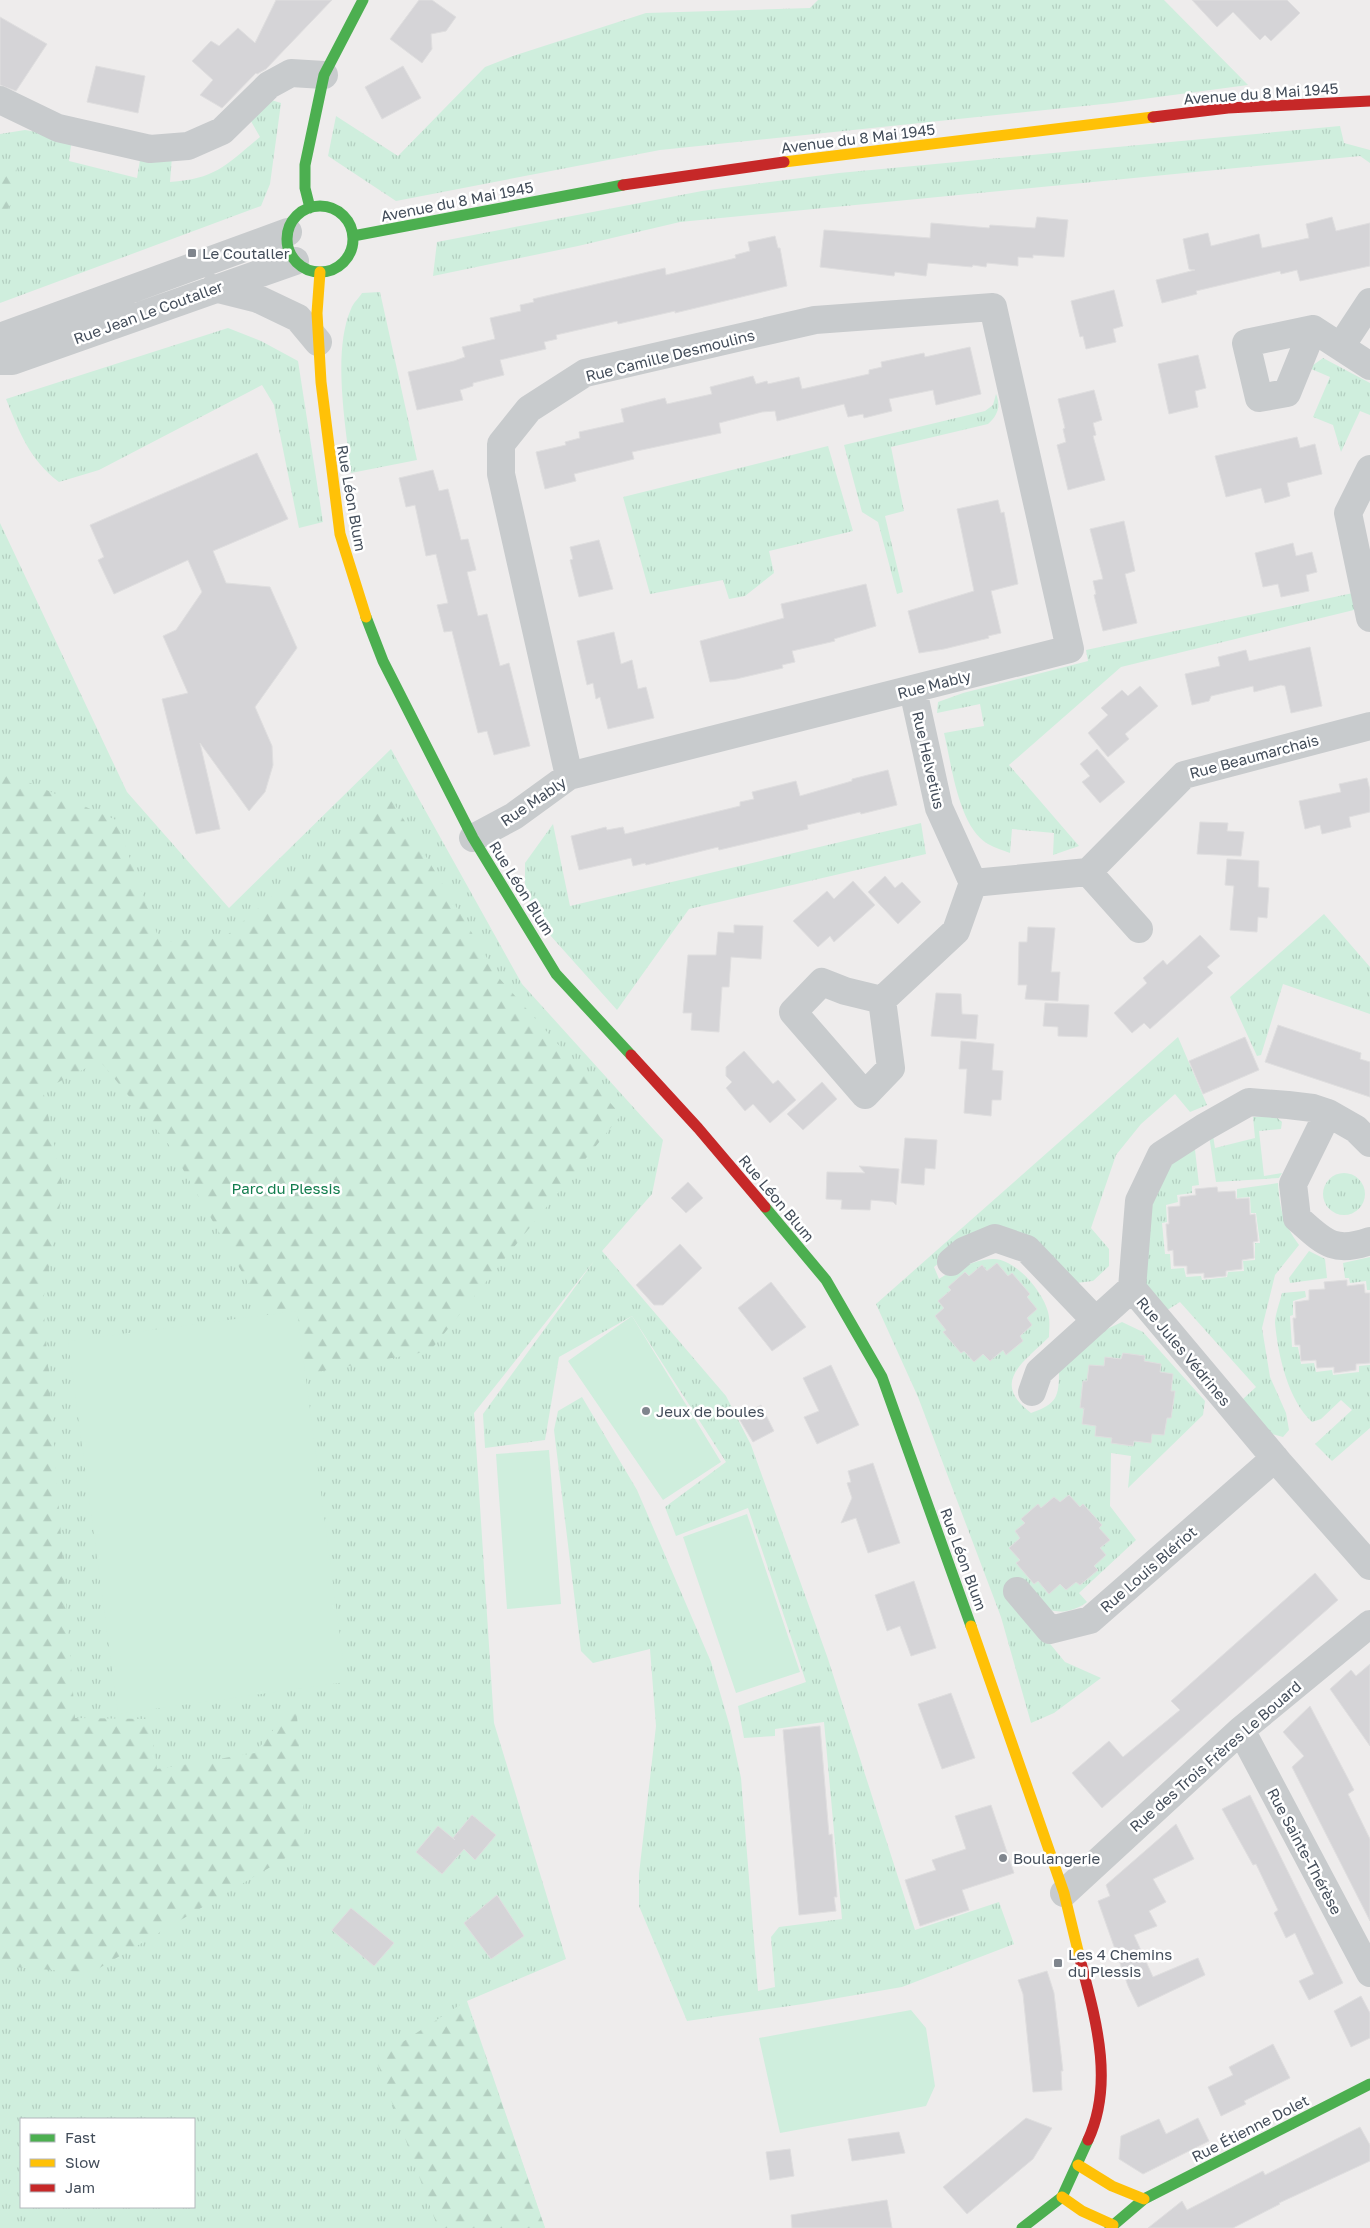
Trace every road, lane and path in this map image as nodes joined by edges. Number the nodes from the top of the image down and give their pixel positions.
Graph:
1 (363, 0) edge
2 (324, 75) junction
3 (0, 100) edge
4 (1370, 101) edge
5 (310, 208) junction
6 (288, 232) junction
7 (353, 236) junction
8 (295, 261) junction
9 (320, 272) junction
10 (214, 288) junction
11 (1370, 302) edge
12 (993, 307) joint
13 (1313, 329) dead end
14 (0, 338) edge
15 (318, 342) junction
16 (1341, 346) junction
17 (0, 361) edge
18 (1370, 366) edge
19 (1370, 469) edge
20 (1370, 618) edge
21 (913, 690) junction
22 (1370, 726) edge
23 (569, 776) junction
24 (473, 838) junction
25 (1088, 872) junction
26 (973, 883) junction
27 (1139, 928) dead end
28 (882, 1000) dead end
29 (1328, 1113) junction
30 (1370, 1143) edge
31 (1370, 1240) edge
32 (951, 1262) dead end
33 (1132, 1288) junction
34 (1096, 1321) junction
35 (1032, 1392) dead end
36 (1275, 1458) junction
37 (1370, 1566) edge
38 (1017, 1591) dead end
39 (1370, 1624) edge
40 (1241, 1730) junction
41 (1064, 1893) junction
42 (1370, 1973) edge
43 (1370, 2084) edge
44 (1078, 2165) junction
45 (1062, 2197) junction
46 (1144, 2199) junction
47 (1111, 2226) edge
48 (1022, 2228) edge

1 - 2 street
2 - 3 street
2 - 5 street
4 - 7 street, Avenue du 8 Mai 1945
5 - 6 street
5 - 7 street
6 - 8 street
6 - 14 street, Rue Jean Le Coutaller
7 - 9 street
8 - 9 street
8 - 10 street, Rue Jean Le Coutaller
9 - 15 street, Rue Léon Blum
10 - 15 street
10 - 17 street, Rue Jean Le Coutaller
11 - 16 street
12 - 21 street, Rue Mably
12 - 23 street, Rue Camille Desmoulins
13 - 16 street
15 - 24 street, Rue Léon Blum
16 - 18 street
19 - 20 street
21 - 23 street, Rue Mably
21 - 26 street, Rue Helvetius
22 - 25 street, Rue Beaumarchais
23 - 24 street, Rue Mably
24 - 41 street, Rue Léon Blum
25 - 26 street
25 - 27 street
26 - 28 street
29 - 30 street, Rue Jules Védrines
29 - 31 street
29 - 33 street, Rue Jules Védrines
32 - 34 street
33 - 34 street
33 - 36 street, Rue Jules Védrines
34 - 35 street
36 - 37 street, Rue Jules Védrines
36 - 38 street, Rue Louis Blériot
39 - 40 street, Rue des Trois Frères Le Bouard
40 - 41 street, Rue des Trois Frères Le Bouard
40 - 42 street, Rue Sainte-Thérèse
41 - 44 street, Rue Léon Blum
43 - 46 street, Rue Étienne Dolet
44 - 45 street, Rue Léon Blum
44 - 46 street
45 - 47 street
45 - 48 street, Rue Léon Blum
46 - 47 street, Rue Étienne Dolet

